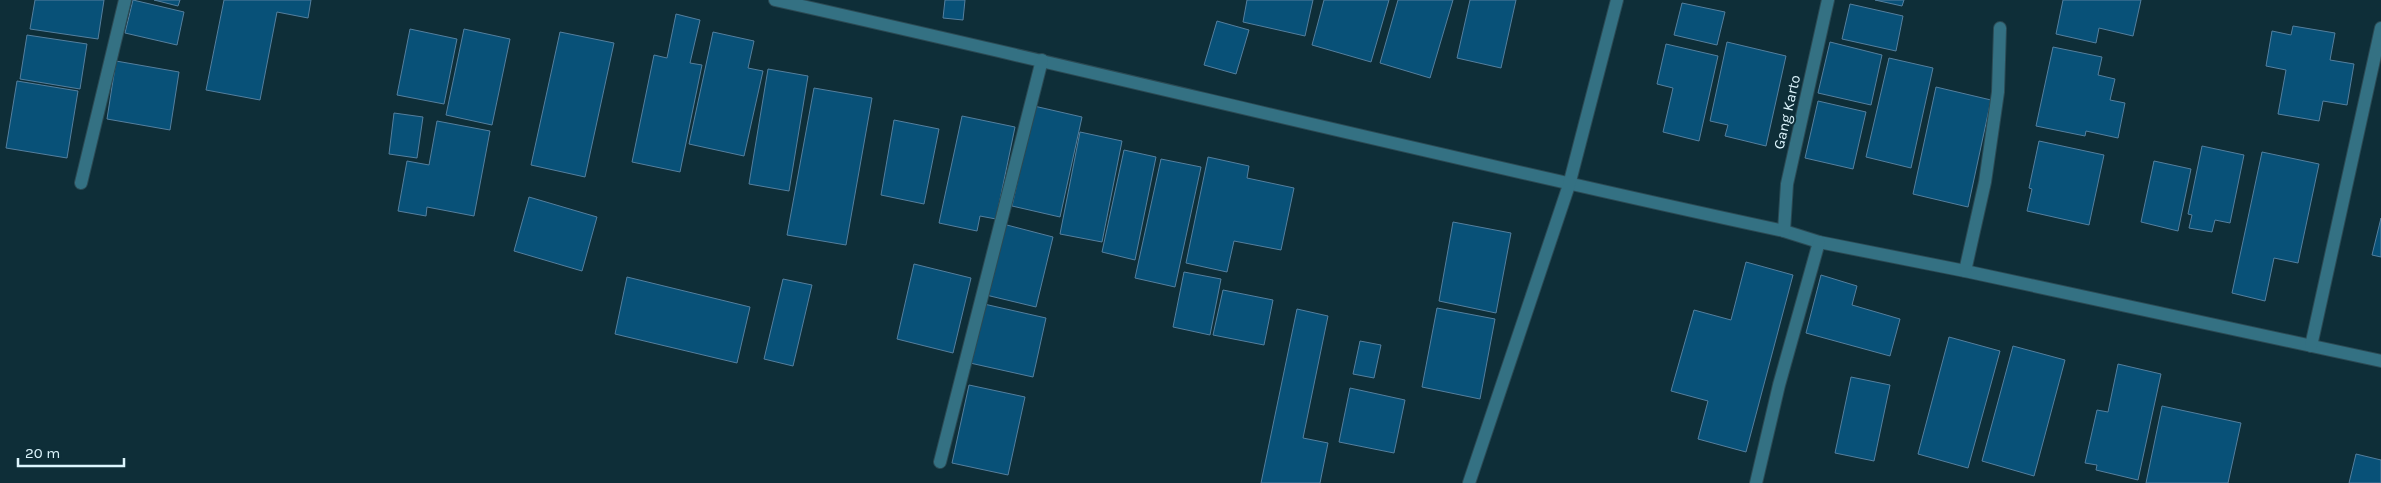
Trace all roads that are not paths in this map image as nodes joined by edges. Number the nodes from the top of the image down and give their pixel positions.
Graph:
1 (125, 0) edge
2 (774, 0) edge
3 (1617, 0) edge
4 (1828, 0) edge
5 (2000, 28) dead end
6 (2381, 28) edge
7 (1042, 60) junction
8 (81, 183) dead end
9 (1569, 185) junction
10 (1784, 231) junction
11 (1819, 242) junction
12 (1965, 270) junction
13 (2311, 346) junction
14 (2381, 361) edge
15 (940, 462) dead end
16 (1469, 483) edge
17 (1756, 483) edge

1 - 8 street
2 - 7 street
3 - 9 street
4 - 10 street, Gang Karto
5 - 12 street
6 - 13 street
7 - 9 street
7 - 15 street
9 - 10 street
9 - 16 street
10 - 11 street
11 - 12 street
11 - 17 street
12 - 13 street
13 - 14 street

